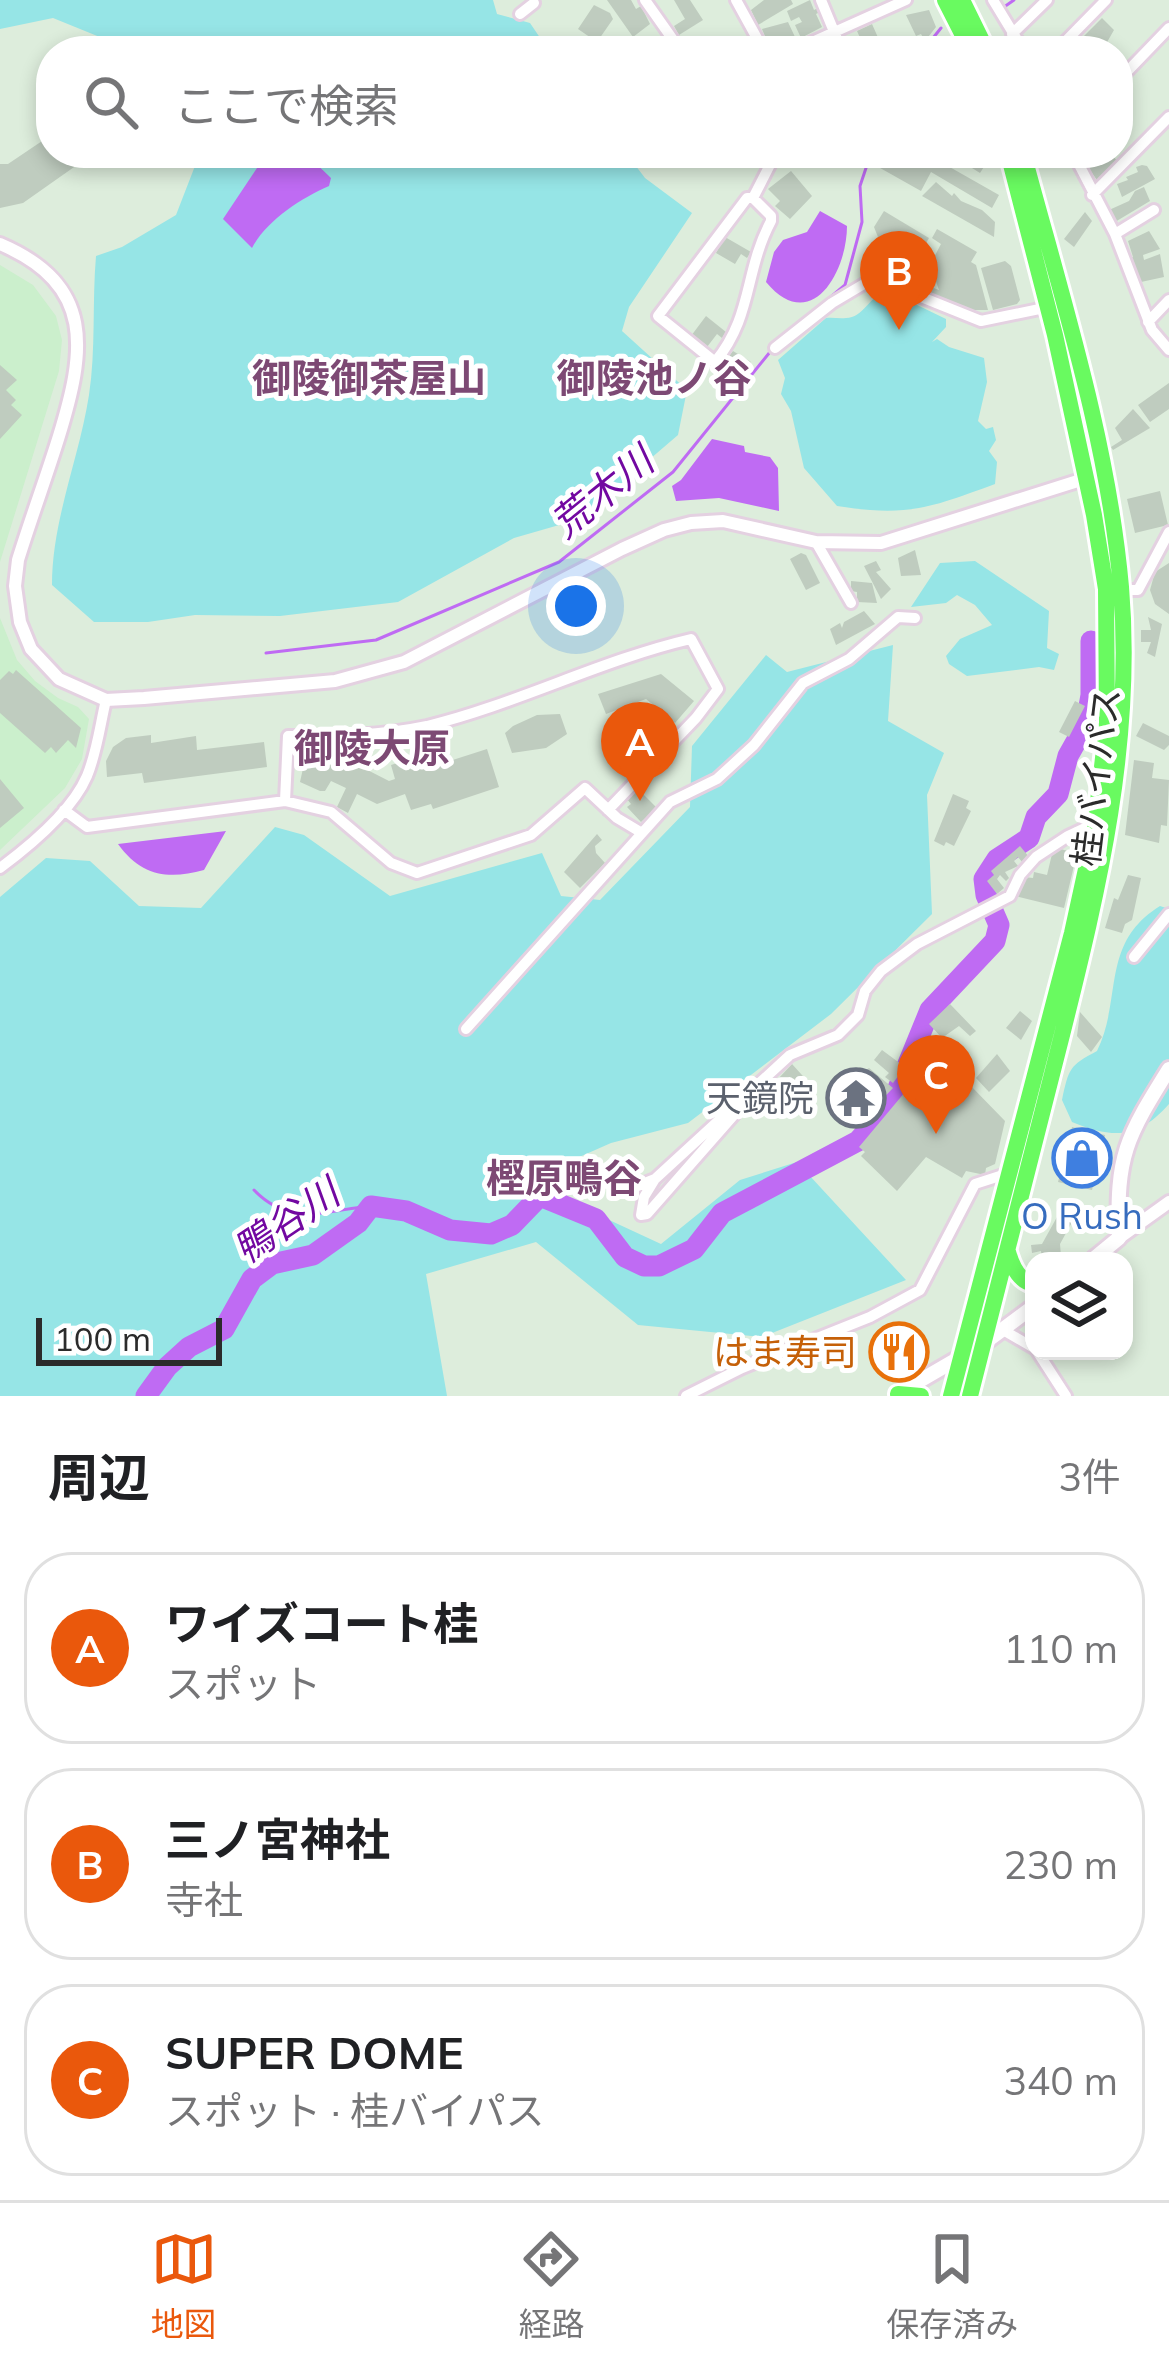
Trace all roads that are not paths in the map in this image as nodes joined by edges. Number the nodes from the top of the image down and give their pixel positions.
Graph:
1 (645, 0) edge
2 (736, 0) edge
3 (820, 0) edge
4 (906, 0) edge
5 (945, 0) edge
6 (962, 0) edge
7 (993, 0) edge
8 (1047, 0) edge
9 (1106, 0) edge
10 (534, 3) dead end
11 (520, 14) dead end
12 (1169, 28) edge
13 (835, 32) junction
14 (1012, 34) joint
15 (670, 36) edge
16 (756, 36) edge
17 (826, 36) edge
18 (836, 36) edge
19 (963, 36) edge
20 (980, 36) edge
21 (1071, 36) edge
22 (1133, 65) edge
23 (1169, 117) edge
24 (1133, 153) edge
25 (768, 168) edge
26 (1013, 168) edge
27 (1026, 168) edge
28 (1080, 168) edge
29 (1119, 168) edge
30 (1092, 195) junction
31 (753, 198) junction
32 (1154, 210) dead end
33 (1115, 234) junction
34 (0, 244) edge
35 (1169, 300) edge
36 (1056, 306) junction
37 (1148, 322) junction
38 (775, 348) dead end
39 (1169, 350) edge
40 (1094, 476) junction
41 (1169, 532) edge
42 (815, 542) junction
43 (1121, 590) junction
44 (851, 603) dead end
45 (915, 618) dead end
46 (106, 700) junction
47 (285, 801) junction
48 (64, 810) junction
49 (608, 810) junction
50 (1102, 829) junction
51 (642, 832) junction
52 (0, 868) edge
53 (1169, 914) edge
54 (1134, 957) dead end
55 (466, 1029) dead end
56 (1169, 1069) edge
57 (758, 1084) junction
58 (597, 1174) dead end
59 (1009, 1174) junction
60 (655, 1179) junction
61 (1169, 1202) edge
62 (1119, 1238) junction
63 (1008, 1251) junction
64 (1102, 1252) edge
65 (1025, 1278) edge
66 (1025, 1313) edge
67 (1003, 1330) junction
68 (983, 1344) junction
69 (1025, 1344) edge
70 (961, 1358) junction
71 (1042, 1360) edge
72 (714, 1389) edge
73 (896, 1395) edge
74 (686, 1396) edge
75 (921, 1396) edge
76 (951, 1396) edge
77 (970, 1396) edge
78 (1066, 1396) edge

1 - 15 street
2 - 16 street
3 - 13 street
4 - 13 street
5 - 19 highway
6 - 20 highway
7 - 14 street
8 - 14 street
9 - 21 street
10 - 11 street
12 - 22 street
13 - 17 street
13 - 18 street
23 - 24 street
25 - 31 street
26 - 36 highway, 桂バイパス
27 - 36 highway, 桂バイパス
28 - 30 street
29 - 30 street
30 - 33 street
31 - 31 street
32 - 33 street
33 - 37 street
34 - 46 street
35 - 37 street
36 - 38 street
36 - 40 highway, 桂バイパス
37 - 39 street
40 - 42 street
40 - 43 highway, 桂バイパス
40 - 50 highway, 桂バイパス
41 - 43 street
42 - 44 street
42 - 46 street
43 - 50 highway, 桂バイパス
45 - 51 street
46 - 48 street
47 - 48 street
47 - 49 street
47 - 49 street
48 - 52 street
49 - 51 street
50 - 57 street
50 - 59 highway, 桂バイパス
50 - 63 highway, 桂バイパス
51 - 55 street
53 - 54 street
56 - 62 main road
57 - 60 street
57 - 60 street
58 - 60 street
59 - 70 highway, 桂バイパス
59 - 72 street
61 - 62 street
62 - 64 main road
63 - 65 highway
63 - 68 highway, 桂バイパス
66 - 67 main road
67 - 68 main road
67 - 69 street
68 - 70 main road
68 - 77 highway, 桂バイパス
70 - 73 main road
70 - 76 highway, 桂バイパス
71 - 78 street
72 - 74 street
73 - 75 highway

